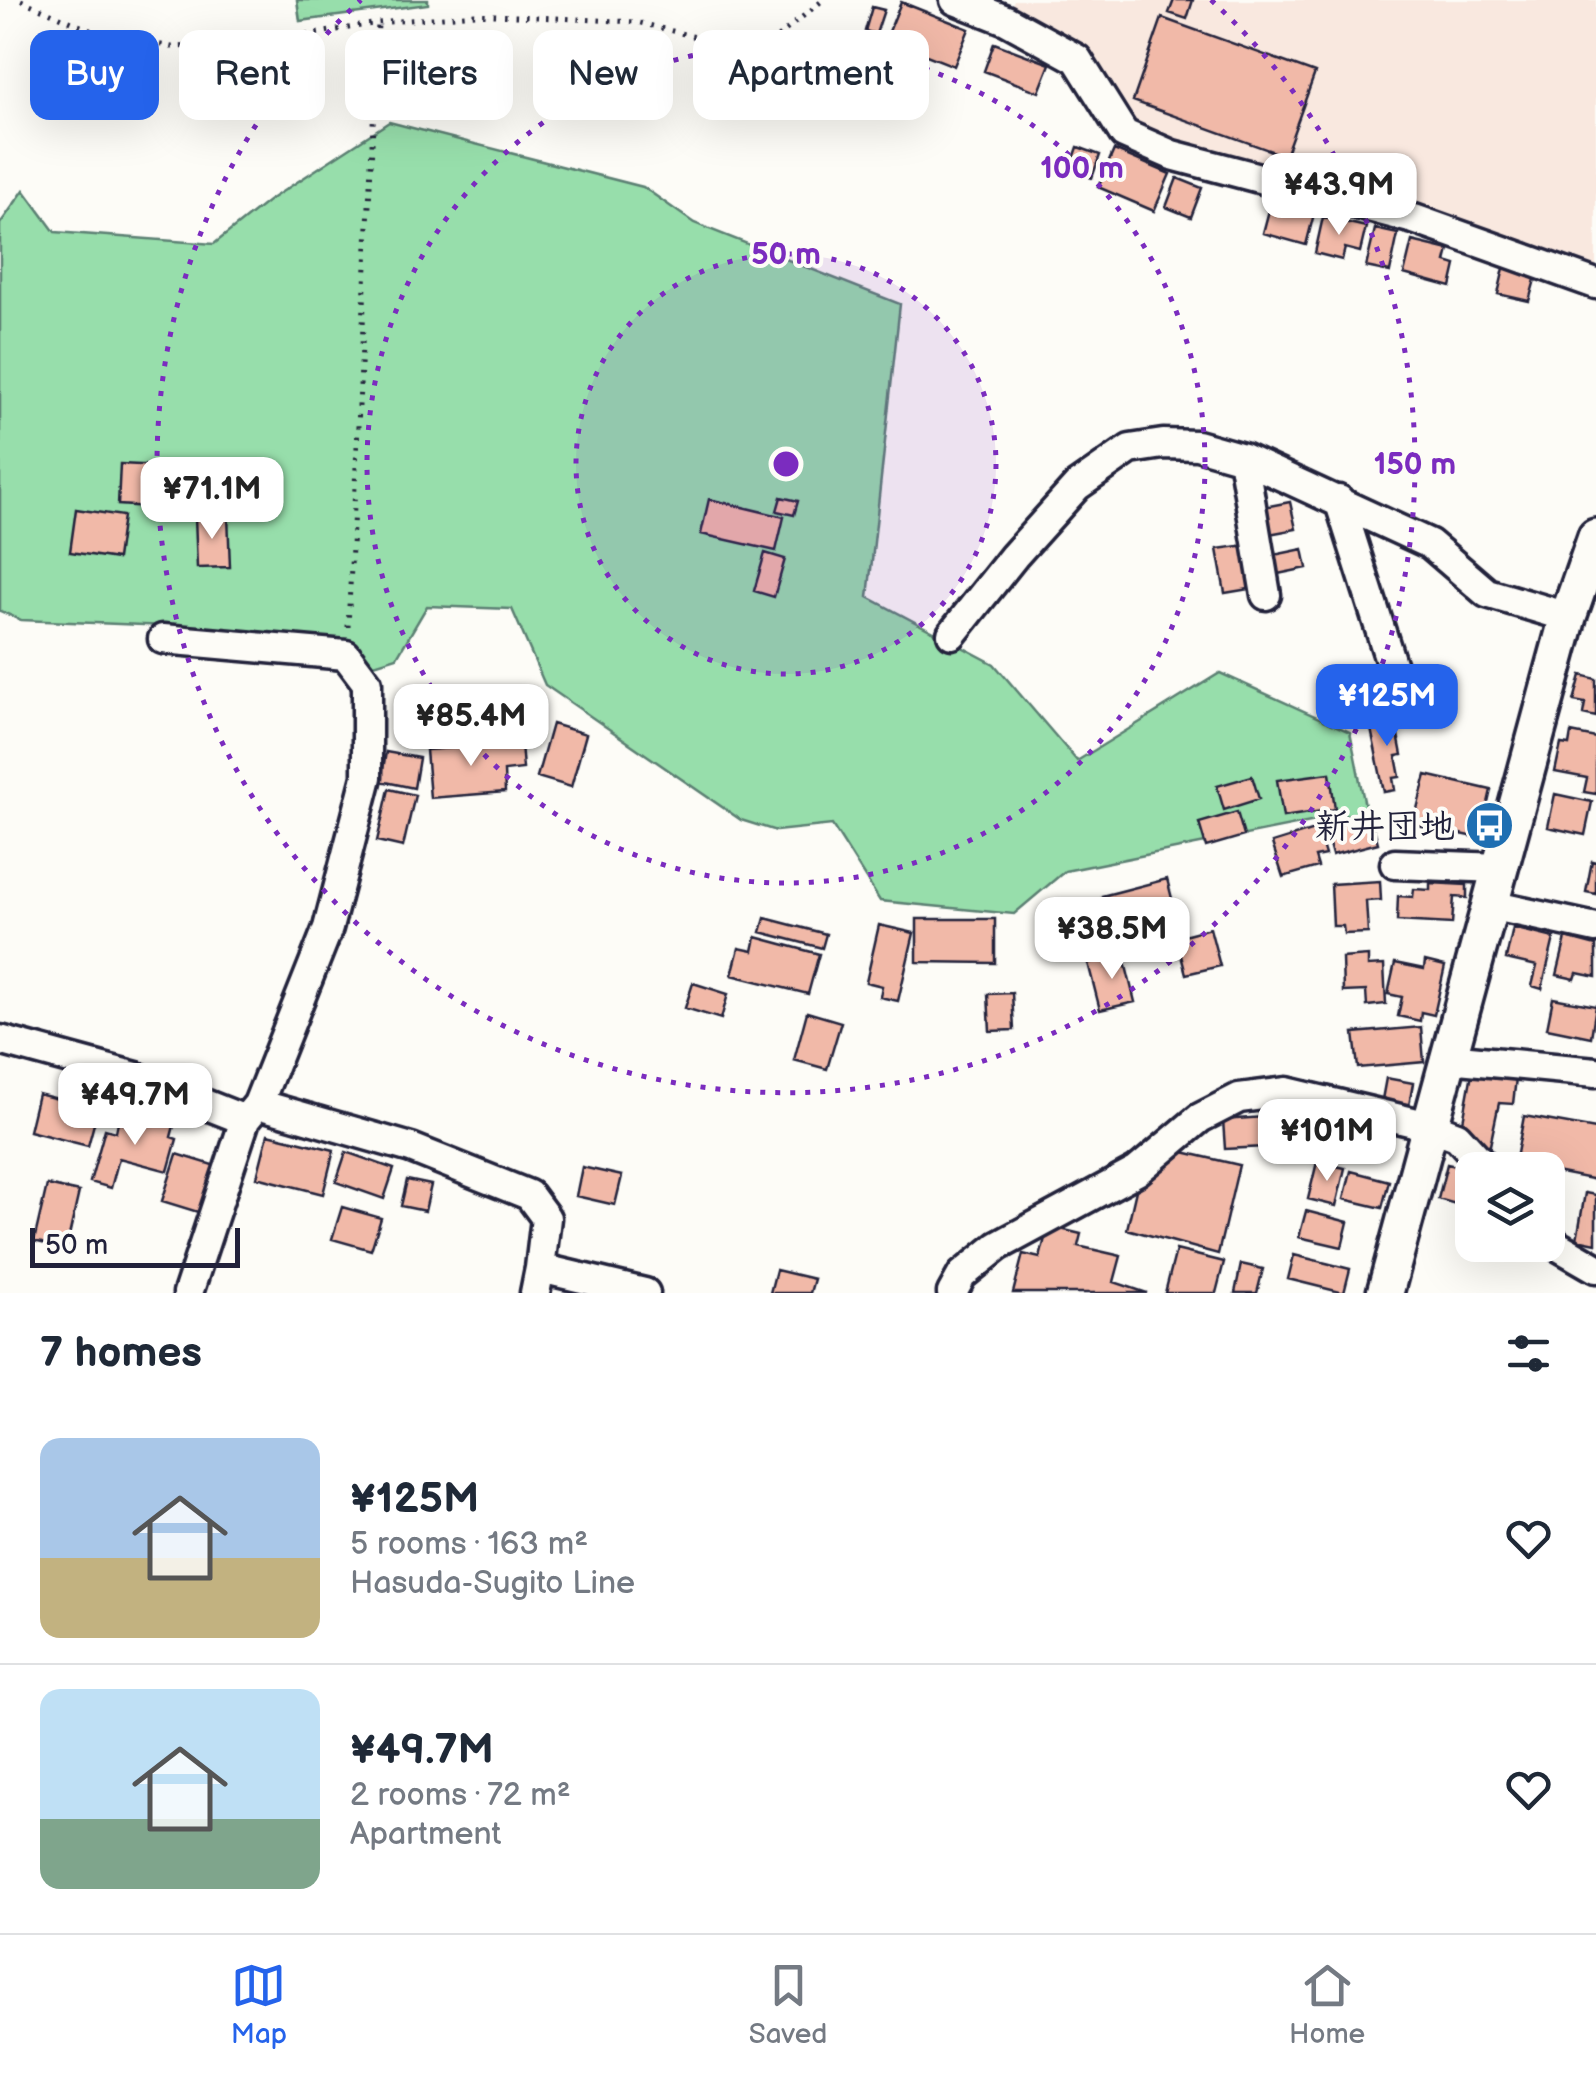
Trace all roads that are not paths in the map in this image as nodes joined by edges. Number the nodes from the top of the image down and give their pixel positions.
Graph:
1 (955, 0) edge
2 (1596, 284) edge
3 (1244, 458) junction
4 (1340, 500) junction
5 (1596, 537) edge
6 (1266, 595) dead end
7 (1579, 611) edge
8 (952, 634) dead end
9 (163, 639) dead end
10 (1394, 676) dead end
11 (1395, 864) dead end
12 (1500, 868) junction
13 (1490, 905) junction
14 (1596, 928) edge
15 (0, 1040) edge
16 (1448, 1058) junction
17 (1596, 1072) edge
18 (252, 1112) junction
19 (1430, 1126) junction
20 (1472, 1152) edge
21 (1565, 1250) edge
22 (1596, 1268) edge
23 (538, 1281) edge
24 (188, 1293) edge
25 (646, 1293) edge
26 (952, 1293) edge
27 (1385, 1293) edge

1 - 2 street
3 - 4 street
3 - 6 street
3 - 8 street
4 - 7 street
4 - 10 street
5 - 7 main road
7 - 12 main road
9 - 18 street
11 - 12 street
12 - 13 main road
13 - 14 street
13 - 16 main road
15 - 18 street
16 - 17 street
16 - 19 main road
18 - 23 street
18 - 24 street
19 - 20 street
19 - 26 street
19 - 27 main road
21 - 22 street
23 - 25 street

